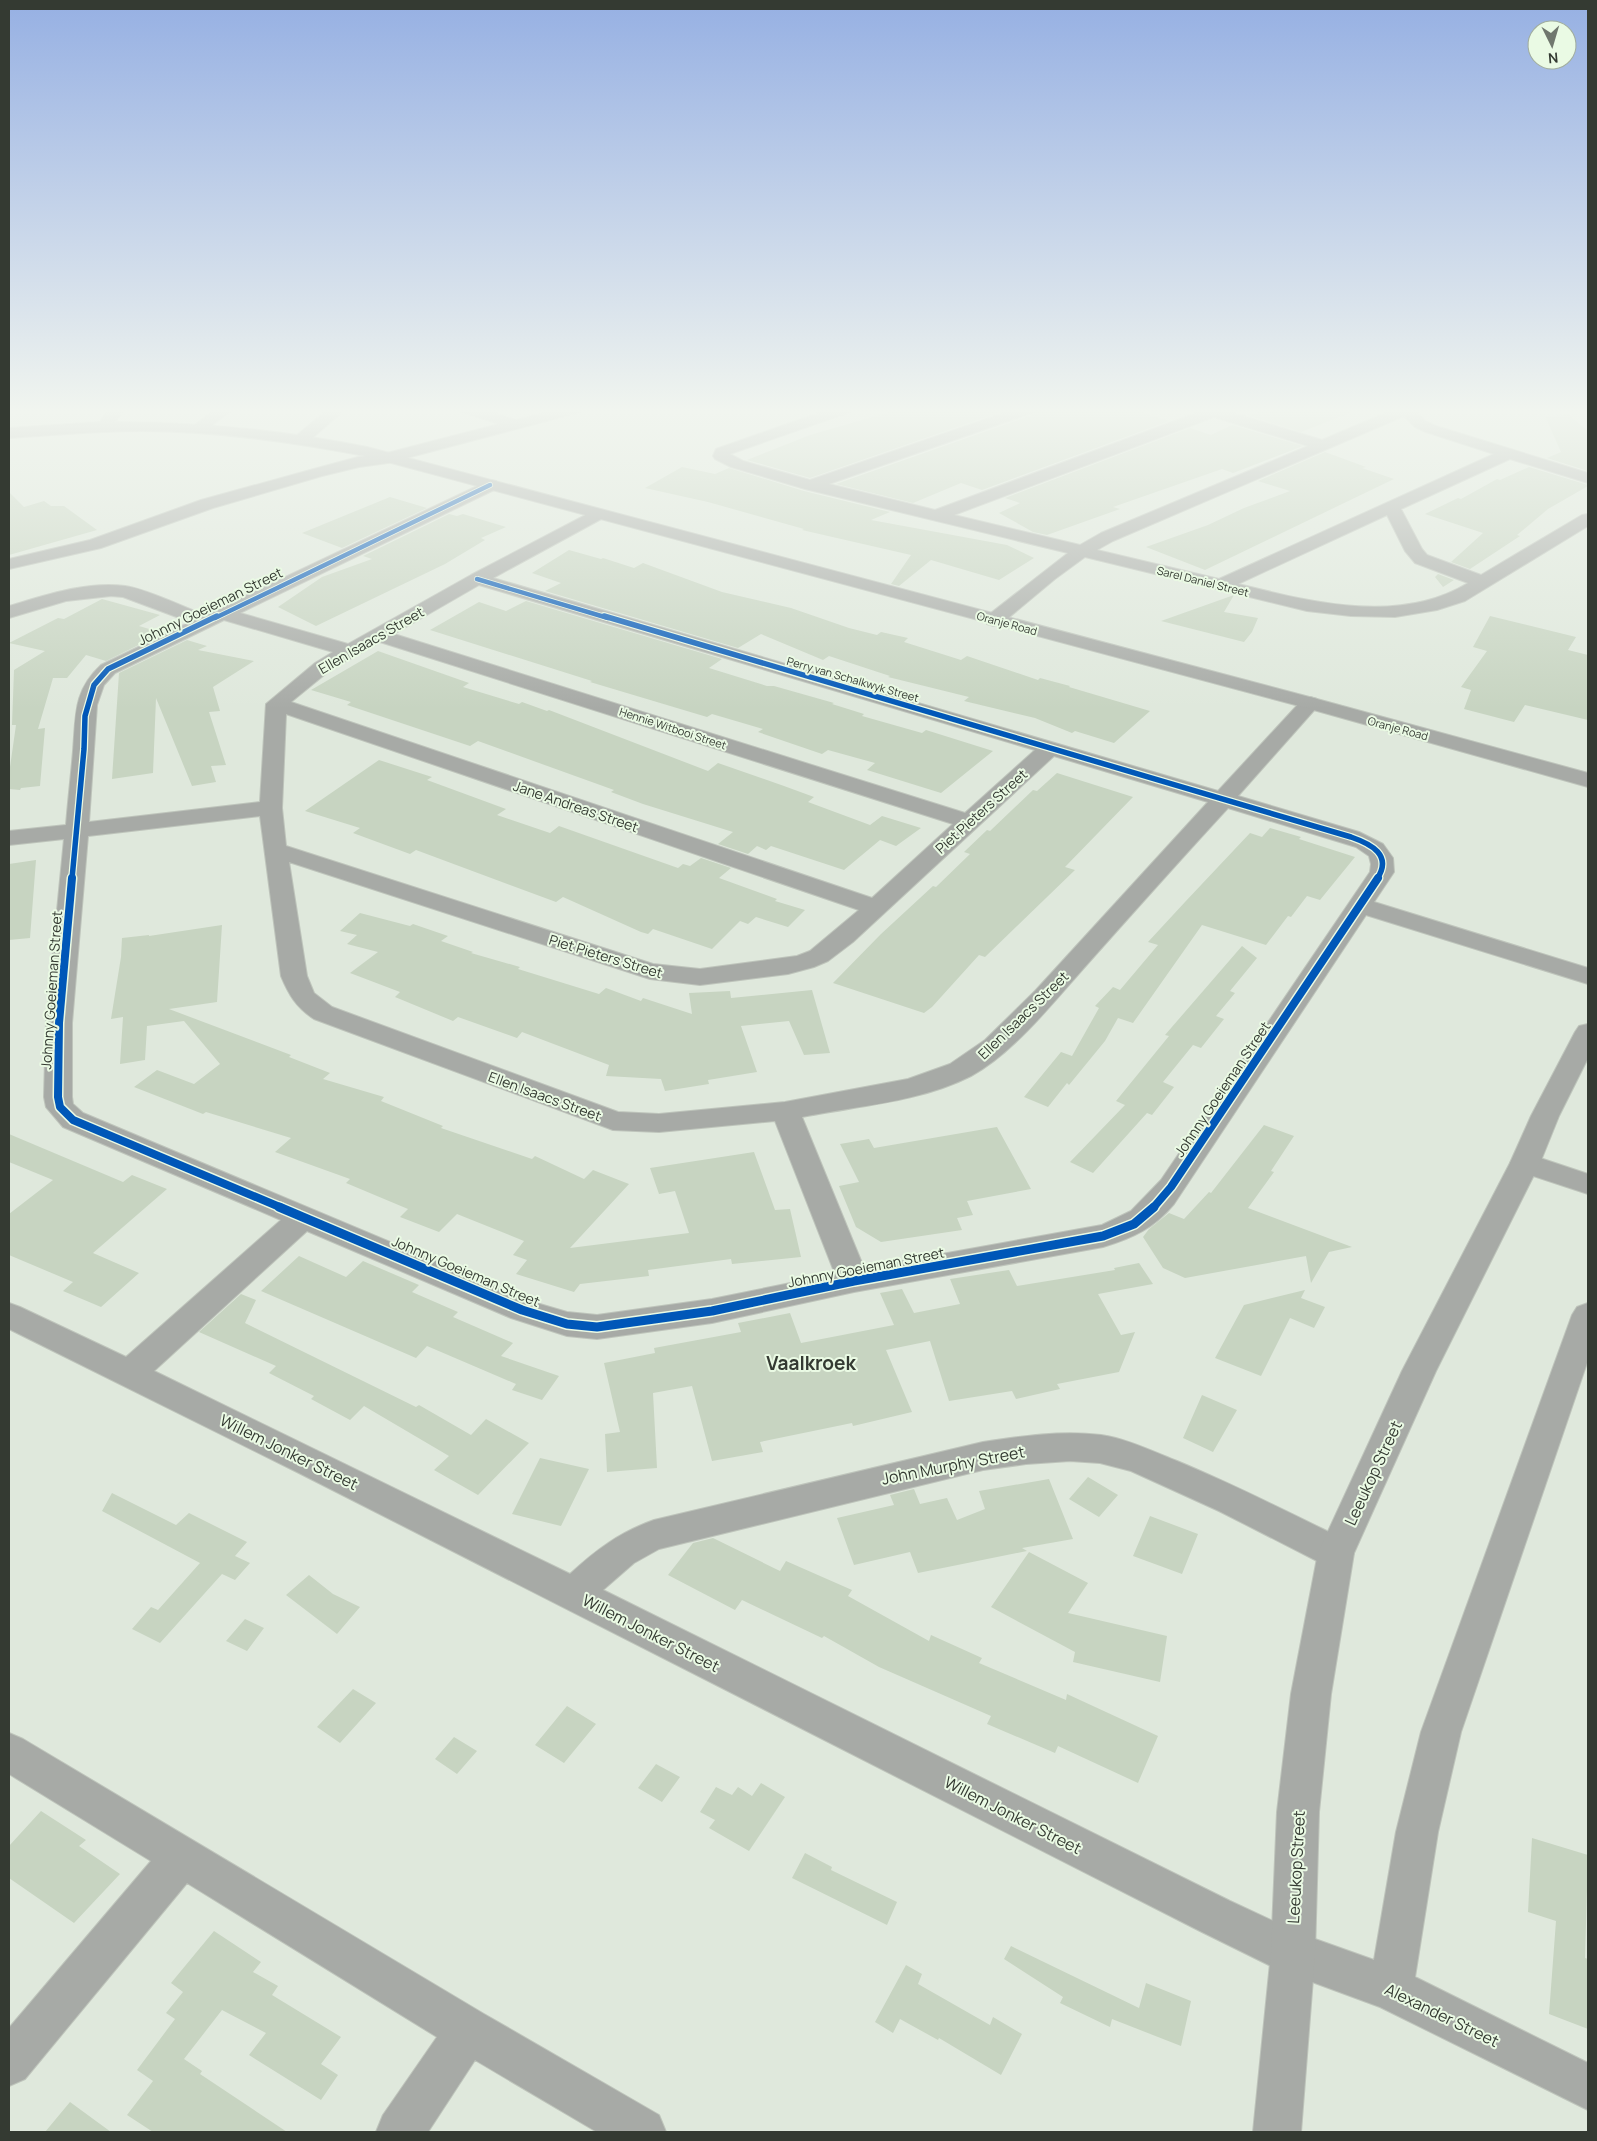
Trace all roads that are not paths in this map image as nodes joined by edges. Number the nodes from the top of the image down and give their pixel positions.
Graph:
1 (193, 509) edge
2 (441, 509) edge
3 (578, 509) edge
4 (912, 509) edge
5 (954, 509) edge
6 (1170, 509) edge
7 (1387, 509) edge
8 (1392, 509) edge
9 (597, 514) junction
10 (938, 515) junction
11 (1588, 519) edge
12 (1081, 551) junction
13 (9, 564) edge
14 (477, 579) junction
15 (1482, 582) junction
16 (1221, 585) junction
17 (9, 612) edge
18 (215, 618) junction
19 (994, 620) junction
20 (377, 634) junction
21 (350, 651) junction
22 (1310, 703) junction
23 (276, 704) junction
24 (1049, 749) junction
25 (1588, 780) edge
26 (1225, 798) junction
27 (271, 808) junction
28 (969, 822) junction
29 (75, 830) junction
30 (9, 838) edge
31 (275, 850) junction
32 (1360, 905) junction
33 (876, 908) junction
34 (1588, 976) edge
35 (1588, 1032) edge
36 (785, 1111) junction
37 (1525, 1163) junction
38 (1588, 1184) edge
39 (304, 1217) junction
40 (854, 1281) junction
41 (9, 1315) edge
42 (1588, 1315) edge
43 (130, 1373) junction
44 (1336, 1553) junction
45 (574, 1594) junction
46 (9, 1752) edge
47 (183, 1856) junction
48 (1292, 1953) junction
49 (1391, 1989) junction
50 (468, 2030) junction
51 (9, 2063) edge
52 (1588, 2087) edge
53 (400, 2132) edge
54 (642, 2132) edge
55 (1277, 2132) edge

1 - 13 street
2 - 18 street, Johnny Goeieman Street
3 - 9 street, Oranje Road
4 - 10 street, Sarel Daniel Street
5 - 10 street
6 - 12 street
7 - 16 street
8 - 15 street
9 - 14 street, Ellen Isaacs Street
9 - 19 street, Oranje Road
10 - 12 street, Sarel Daniel Street
11 - 15 street, Sarel Daniel Street
12 - 16 street, Sarel Daniel Street
12 - 19 street
14 - 20 street, Ellen Isaacs Street
14 - 24 street, Perry van Schalkwyk Street
15 - 16 street, Sarel Daniel Street
17 - 18 street
18 - 21 street
18 - 29 street, Johnny Goeieman Street
19 - 22 street, Oranje Road
20 - 21 street, Ellen Isaacs Street
20 - 28 street, Hennie Witbooi Street
21 - 23 street, Ellen Isaacs Street
22 - 25 street, Oranje Road
22 - 26 street, Ellen Isaacs Street
23 - 27 street, Ellen Isaacs Street
23 - 33 street, Jane Andreas Street
24 - 26 street, Perry van Schalkwyk Street
24 - 28 street, Piet Pieters Street
26 - 32 street, Johnny Goeieman Street
26 - 36 street, Ellen Isaacs Street
27 - 29 street
27 - 31 street, Ellen Isaacs Street
28 - 33 street, Piet Pieters Street
29 - 30 street
29 - 39 street, Johnny Goeieman Street
31 - 33 street, Piet Pieters Street
31 - 36 street, Ellen Isaacs Street
32 - 34 street
32 - 40 street, Johnny Goeieman Street
35 - 37 street, Leeukop Street
36 - 40 street
37 - 38 street
37 - 44 street, Leeukop Street
39 - 40 street, Johnny Goeieman Street
39 - 43 street
41 - 43 street, Willem Jonker Street
42 - 49 street
43 - 45 street, Willem Jonker Street
44 - 45 street, John Murphy Street
44 - 48 street, Leeukop Street
45 - 48 street, Willem Jonker Street
46 - 47 street
47 - 50 street
47 - 51 street
48 - 49 street, Alexander Street
48 - 55 street, Leeukop Street
49 - 52 street, Alexander Street
50 - 53 street
50 - 54 street

